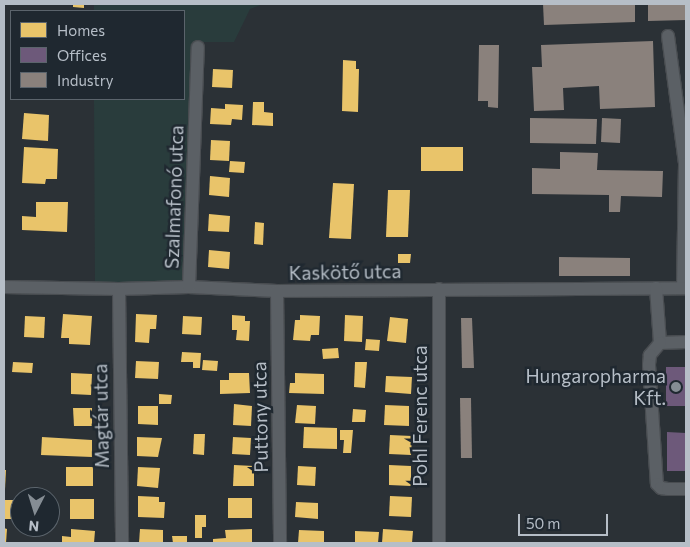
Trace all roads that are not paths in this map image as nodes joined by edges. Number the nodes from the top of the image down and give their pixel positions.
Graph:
1 (668, 36) dead end
2 (198, 47) dead end
3 (4, 287) edge
4 (189, 287) junction
5 (656, 288) junction
6 (685, 288) edge
7 (118, 289) junction
8 (439, 289) junction
9 (277, 291) junction
10 (686, 342) edge
11 (660, 343) junction
12 (686, 489) edge
13 (122, 543) edge
14 (280, 543) edge
15 (439, 543) edge

1 - 6 street
2 - 4 street, Szalmafonó utca
3 - 7 street, Kaskötő utca
4 - 7 street, Kaskötő utca
4 - 9 street, Kaskötő utca
5 - 6 street, Kaskötő utca
5 - 8 street, Kaskötő utca
5 - 11 street
7 - 13 street, Magtár utca
8 - 9 street, Kaskötő utca
8 - 15 street, Pohl Ferenc utca
9 - 14 street, Puttony utca
10 - 11 street
11 - 12 street

